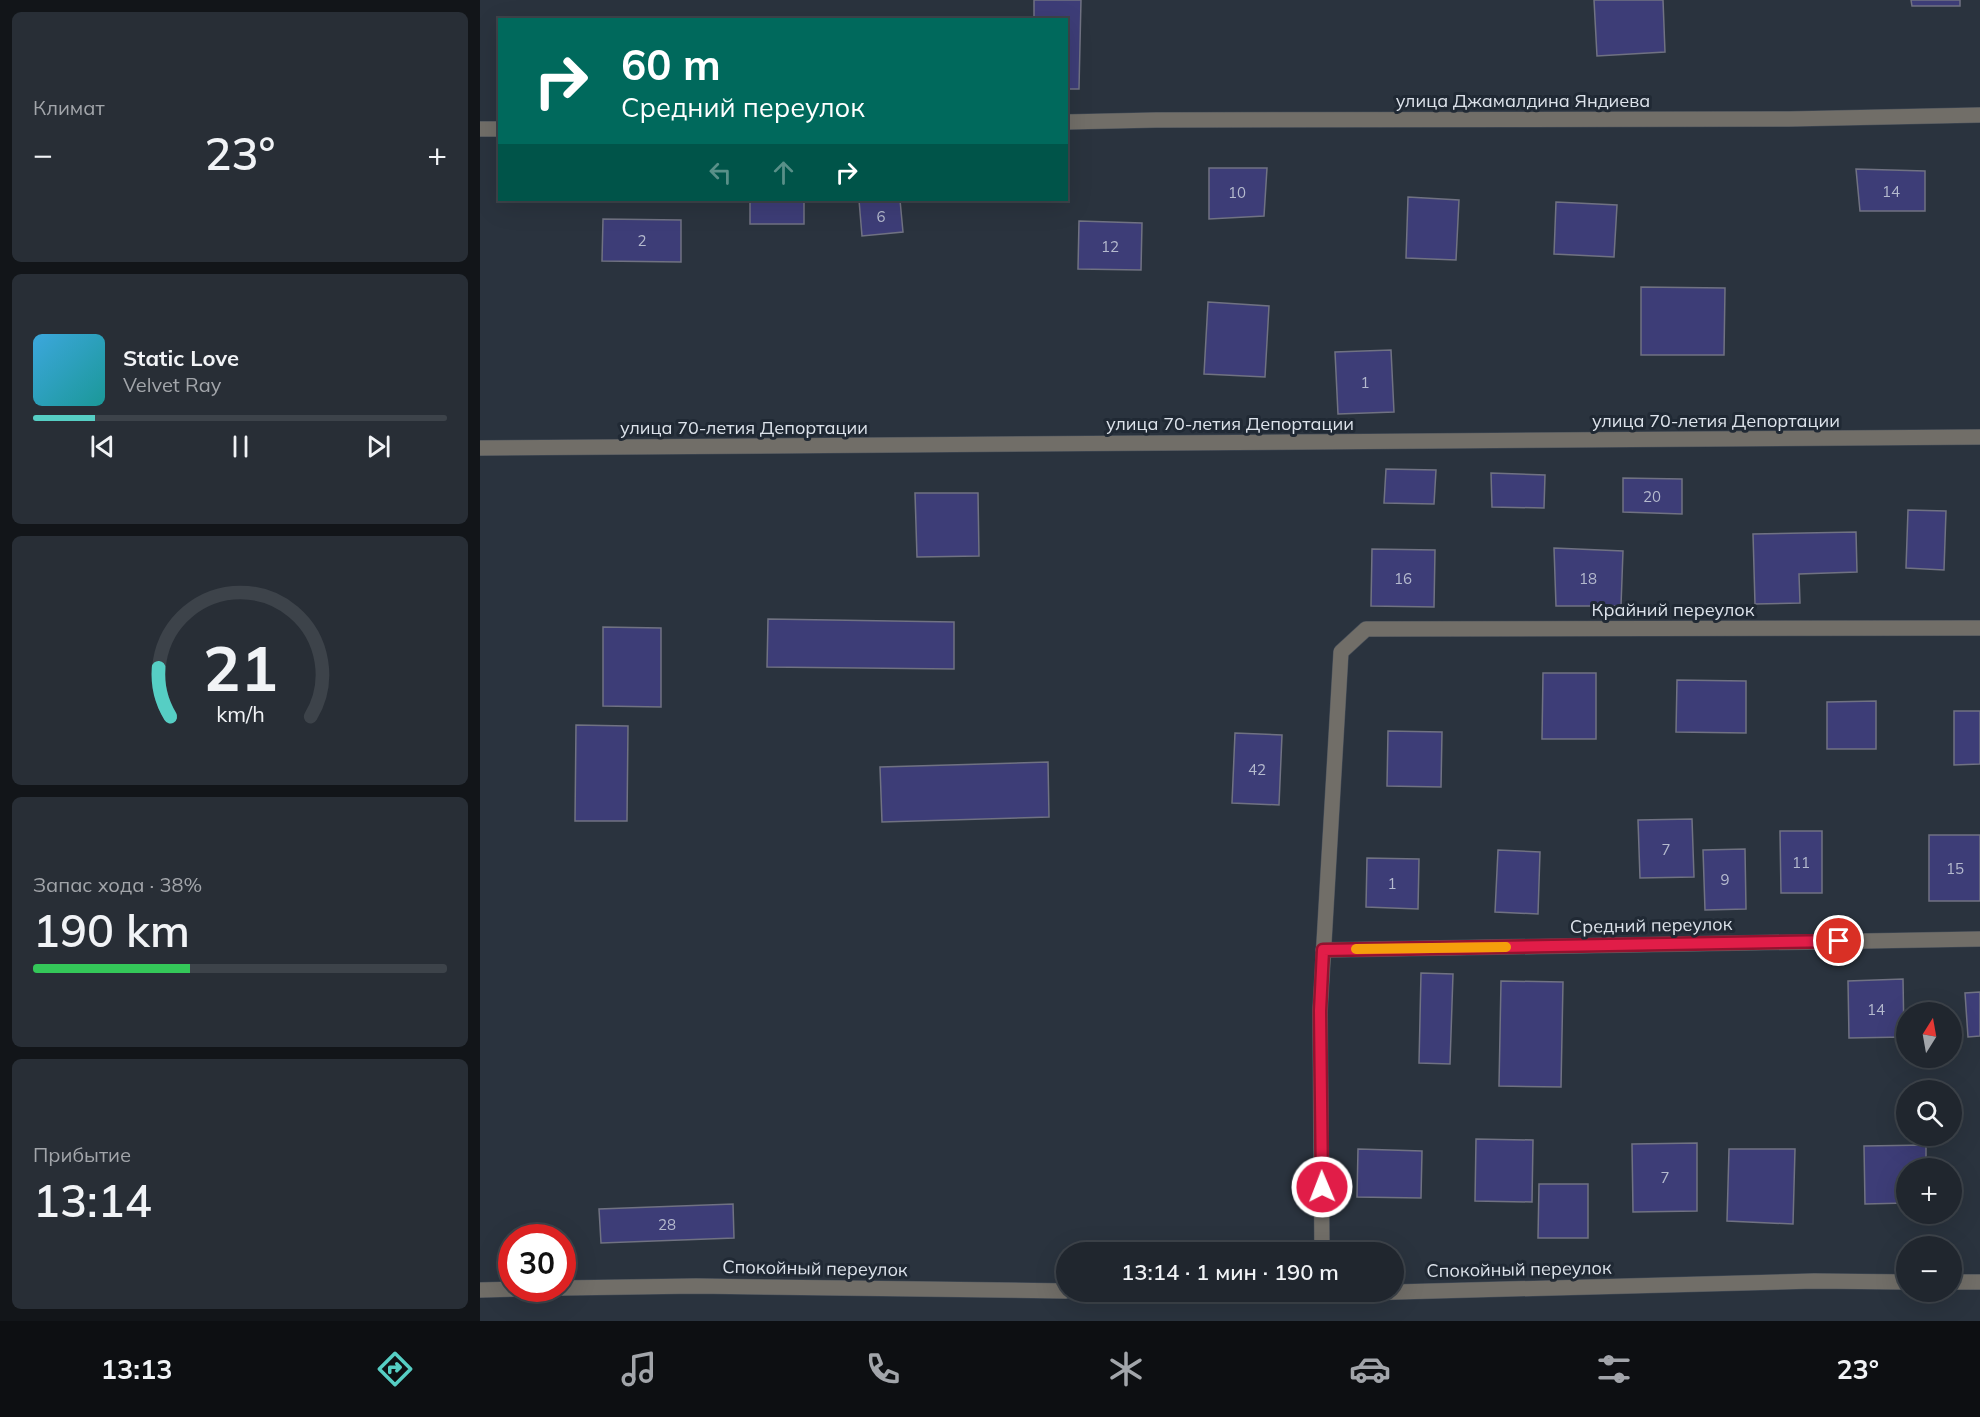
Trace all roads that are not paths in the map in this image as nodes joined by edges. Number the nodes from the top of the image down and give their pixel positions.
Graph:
1 (1980, 115) edge
2 (1068, 122) edge
3 (480, 129) edge
4 (498, 129) edge
5 (1980, 437) edge
6 (480, 448) edge
7 (1980, 628) edge
8 (1980, 939) edge
9 (1323, 950) junction
10 (1322, 1242) edge
11 (1896, 1282) edge
12 (1962, 1282) edge
13 (1980, 1282) edge
14 (576, 1288) edge
15 (498, 1289) edge
16 (480, 1290) edge
17 (1056, 1291) edge
18 (1404, 1291) edge

1 - 2 street, улица Джамалдина Яндиева
3 - 4 street
5 - 6 street, улица 70-летия Депортации
7 - 9 street, Крайний переулок
8 - 9 street, Средний переулок
9 - 10 street
11 - 18 street, Спокойный переулок
12 - 13 street
14 - 17 street, Спокойный переулок
15 - 16 street

